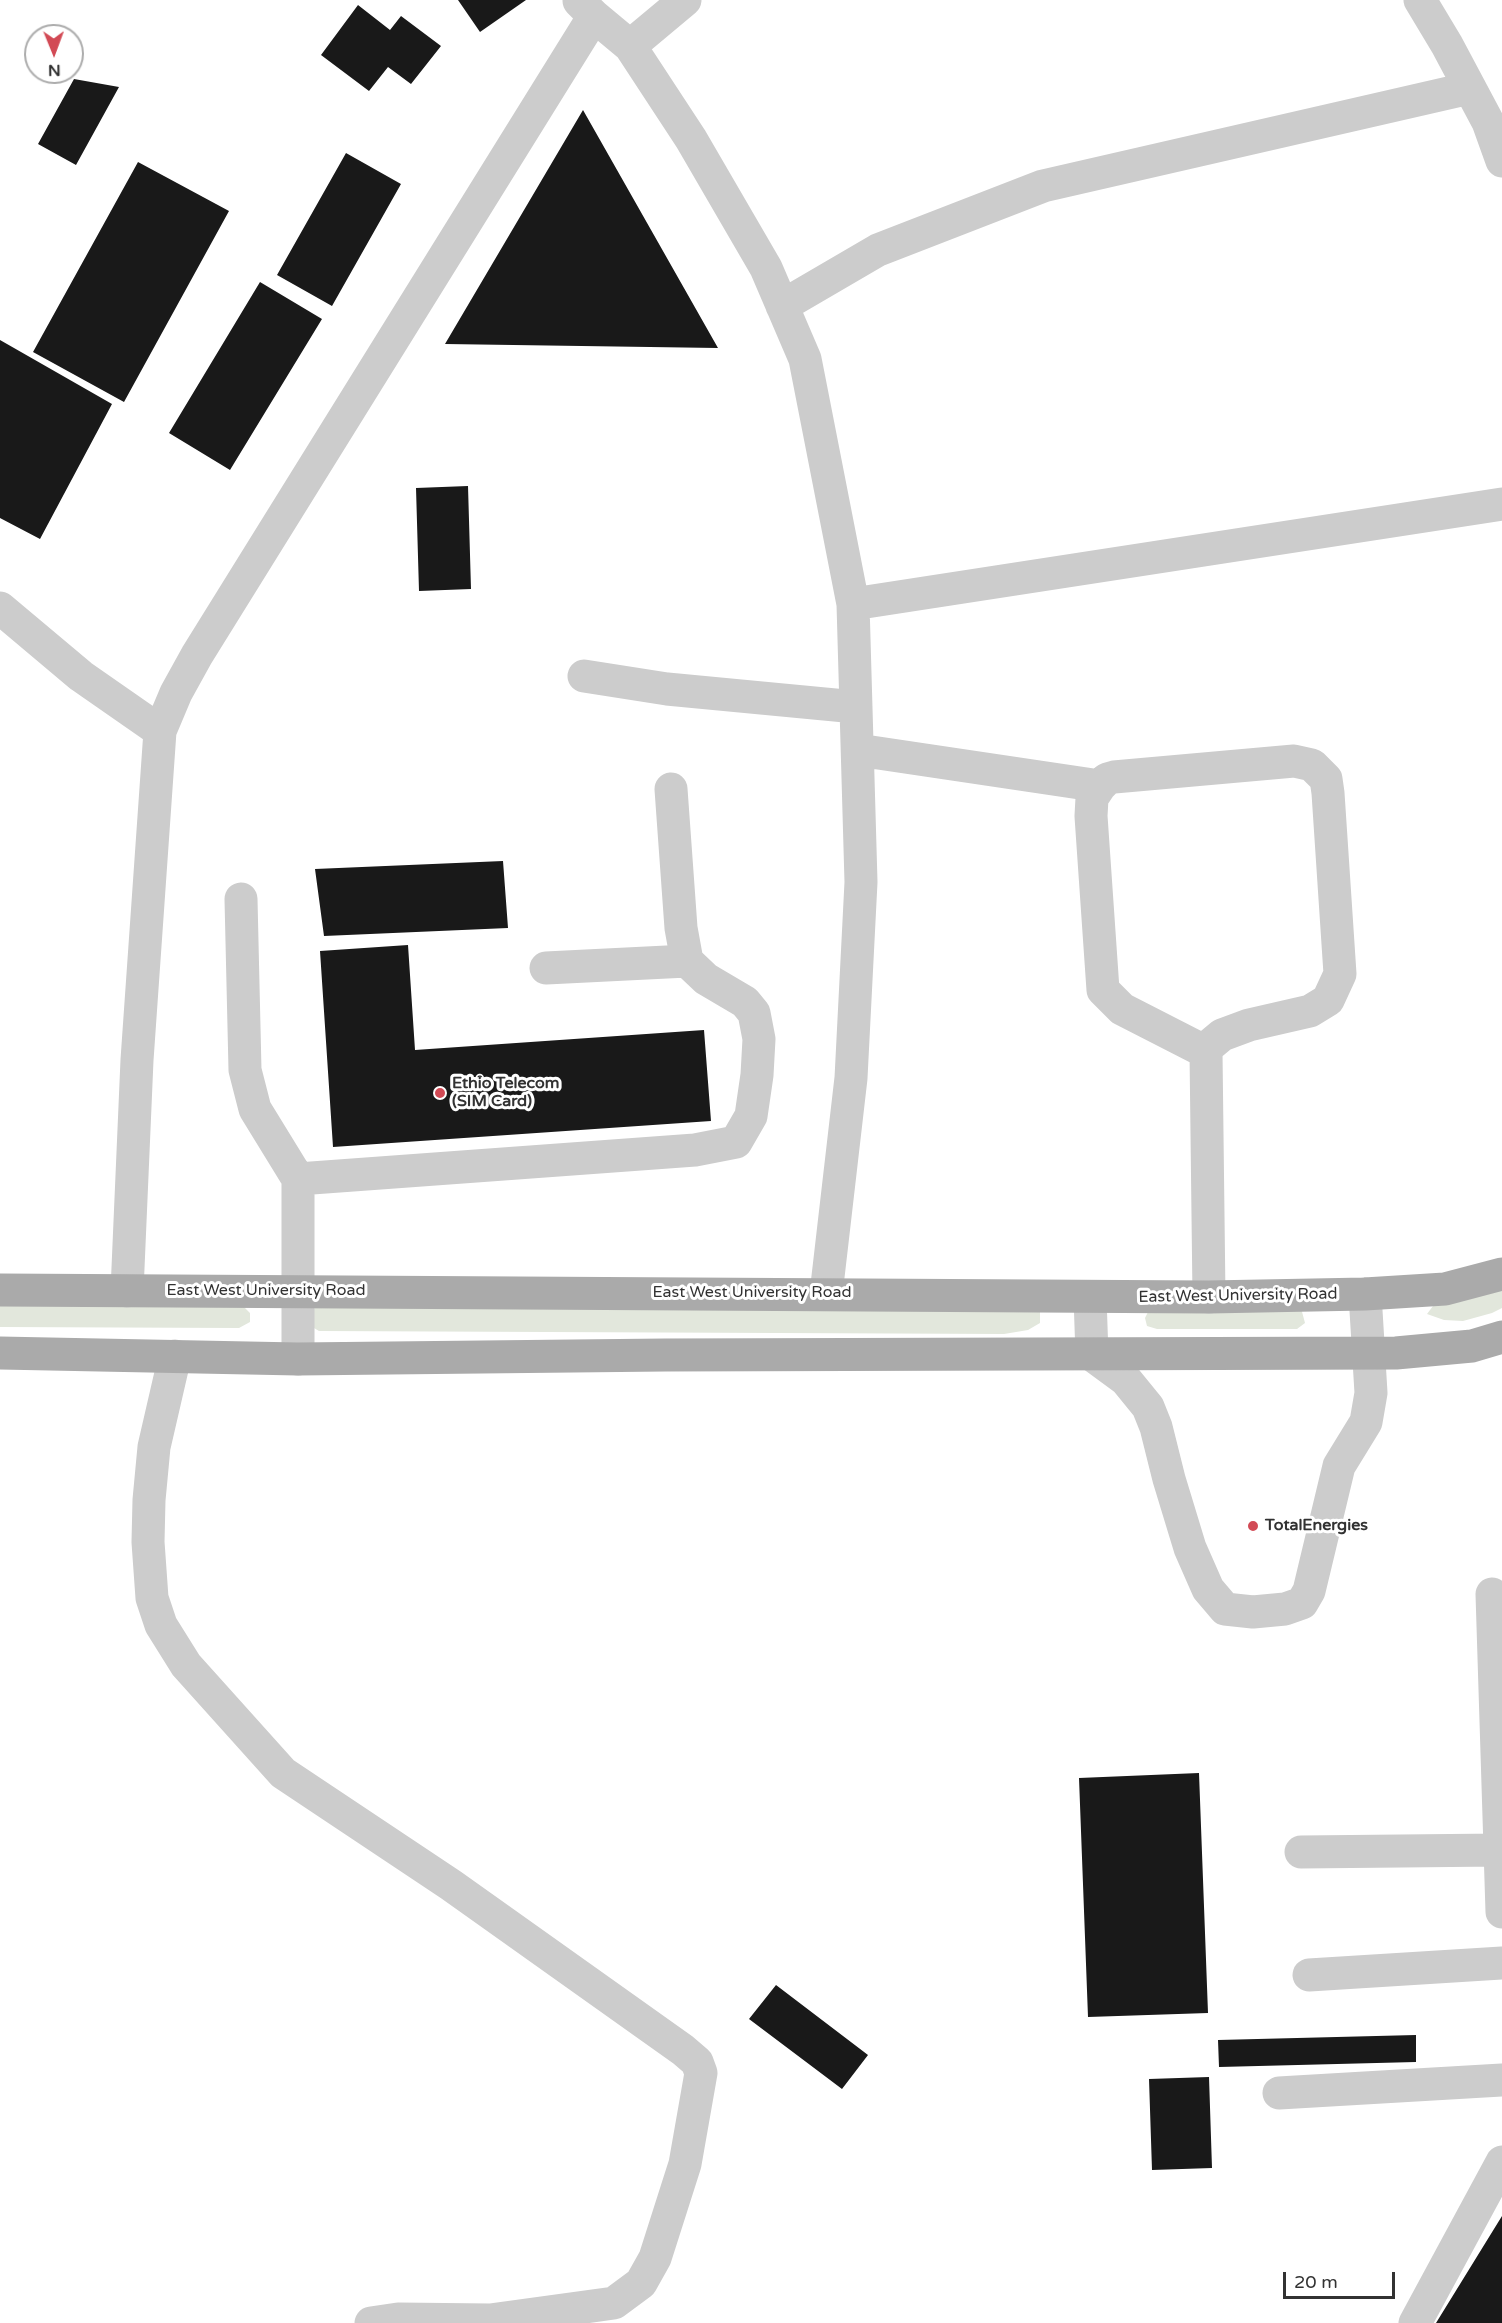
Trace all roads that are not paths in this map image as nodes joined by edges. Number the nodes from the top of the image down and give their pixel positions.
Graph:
1 (685, 0) edge
2 (1420, 0) edge
3 (586, 8) edge
4 (630, 46) junction
5 (1470, 88) junction
6 (1502, 161) edge
7 (783, 306) junction
8 (1502, 504) edge
9 (853, 604) junction
10 (0, 608) edge
11 (584, 676) dead end
12 (856, 707) junction
13 (160, 731) junction
14 (858, 750) junction
15 (1100, 786) junction
16 (671, 789) dead end
17 (241, 899) dead end
18 (687, 961) junction
19 (546, 968) dead end
20 (1206, 1052) junction
21 (298, 1179) junction
22 (1502, 1274) edge
23 (0, 1290) edge
24 (127, 1291) junction
25 (298, 1292) junction
26 (826, 1294) junction
27 (1365, 1294) junction
28 (1090, 1297) junction
29 (1209, 1297) junction
30 (1502, 1336) edge
31 (0, 1353) edge
32 (1368, 1353) junction
33 (1092, 1355) junction
34 (175, 1356) junction
35 (298, 1359) junction
36 (1492, 1594) dead end
37 (1500, 1850) junction
38 (1301, 1852) dead end
39 (1502, 1912) edge
40 (1502, 1963) edge
41 (1309, 1975) dead end
42 (1502, 2080) edge
43 (1279, 2093) dead end
44 (1502, 2162) edge
45 (371, 2323) edge
46 (1415, 2323) edge

1 - 4 street
2 - 5 street
3 - 4 street
3 - 13 street
4 - 7 street
5 - 6 street
5 - 7 street
7 - 9 street
8 - 9 street
9 - 12 street
10 - 13 street
11 - 12 street
12 - 14 street
13 - 24 street
14 - 15 street
14 - 26 street
15 - 20 street
15 - 20 street
16 - 18 street
17 - 21 street
18 - 19 street
18 - 21 street
20 - 29 street
21 - 25 street
22 - 27 main road, East West University Road
23 - 24 main road, East West University Road
24 - 25 main road, East West University Road
25 - 26 main road, East West University Road
25 - 35 street
26 - 28 main road, East West University Road
27 - 29 main road, East West University Road
27 - 32 street
28 - 29 main road, East West University Road
28 - 33 street
30 - 32 main road
31 - 34 main road
32 - 33 main road
32 - 33 street
33 - 35 main road
34 - 35 main road
34 - 45 street
36 - 37 street
37 - 38 street
37 - 39 street
40 - 41 street
42 - 43 street
44 - 46 street

